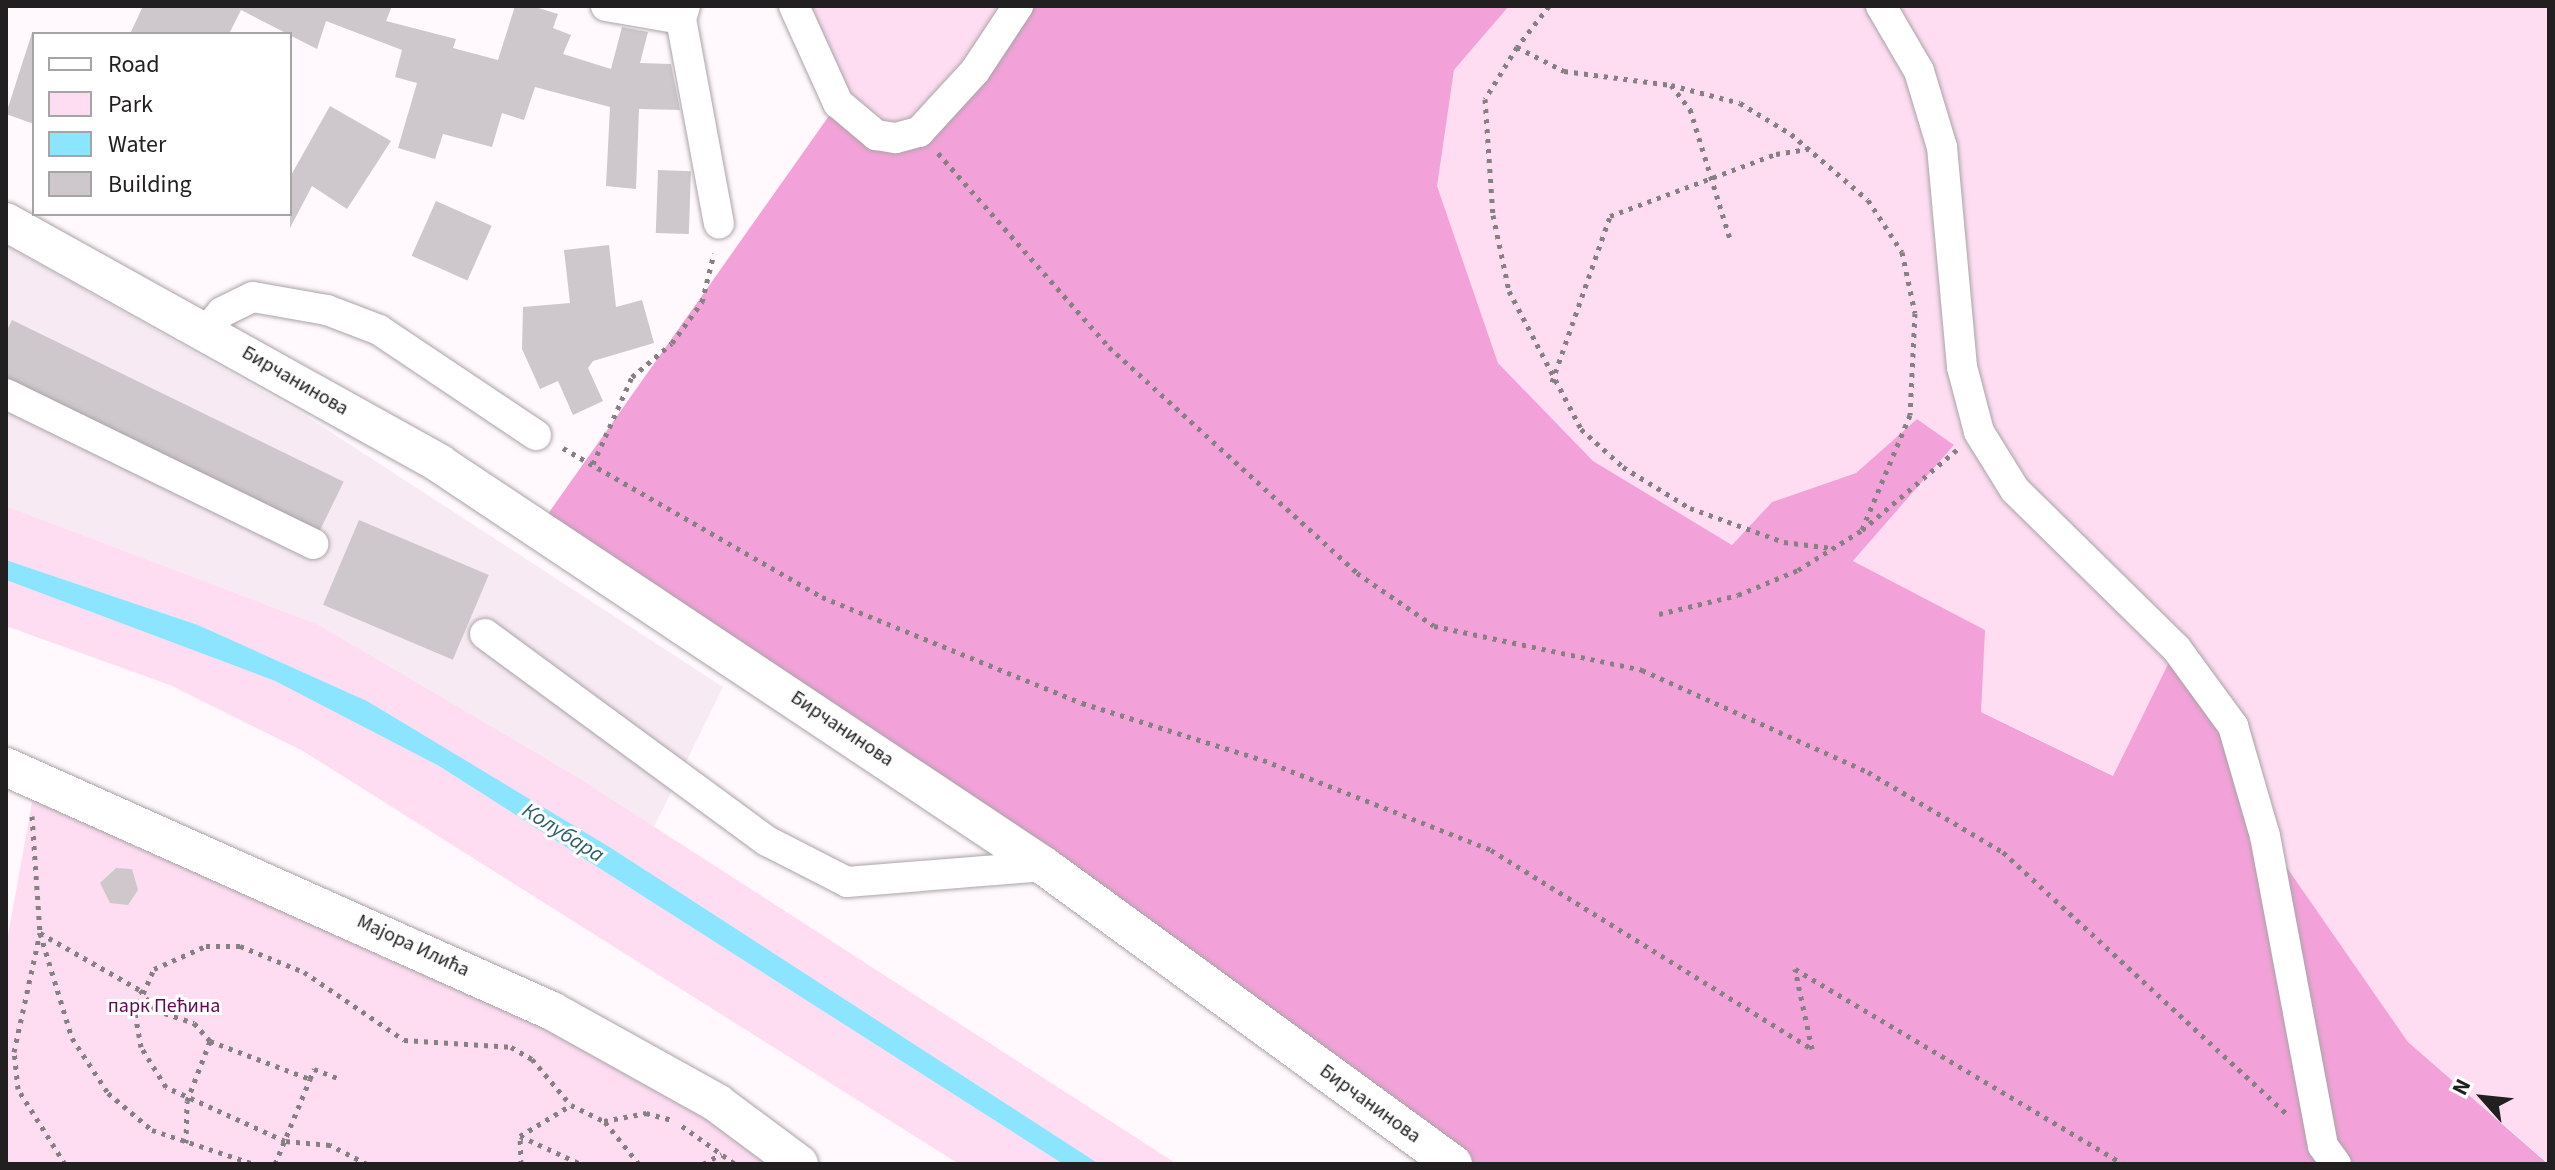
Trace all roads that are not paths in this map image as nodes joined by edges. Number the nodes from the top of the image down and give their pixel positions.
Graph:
1 (606, 6) edge
2 (794, 6) edge
3 (1018, 6) edge
4 (1881, 6) edge
5 (683, 13) edge
6 (6, 222) edge
7 (719, 224) road end
8 (207, 330) junction
9 (6, 394) edge
10 (536, 435) road end
11 (313, 544) dead end
12 (485, 634) dead end
13 (21, 774) edge
14 (1044, 866) junction
15 (2330, 1155) edge
16 (799, 1164) edge
17 (1453, 1164) edge

1 - 5 street
2 - 3 street
4 - 15 street
5 - 7 street
6 - 8 main road, Бирчанинова
8 - 10 street
8 - 14 main road, Бирчанинова
9 - 11 street
12 - 14 street
13 - 16 main road, Мајора Илића
14 - 17 main road, Бирчанинова

